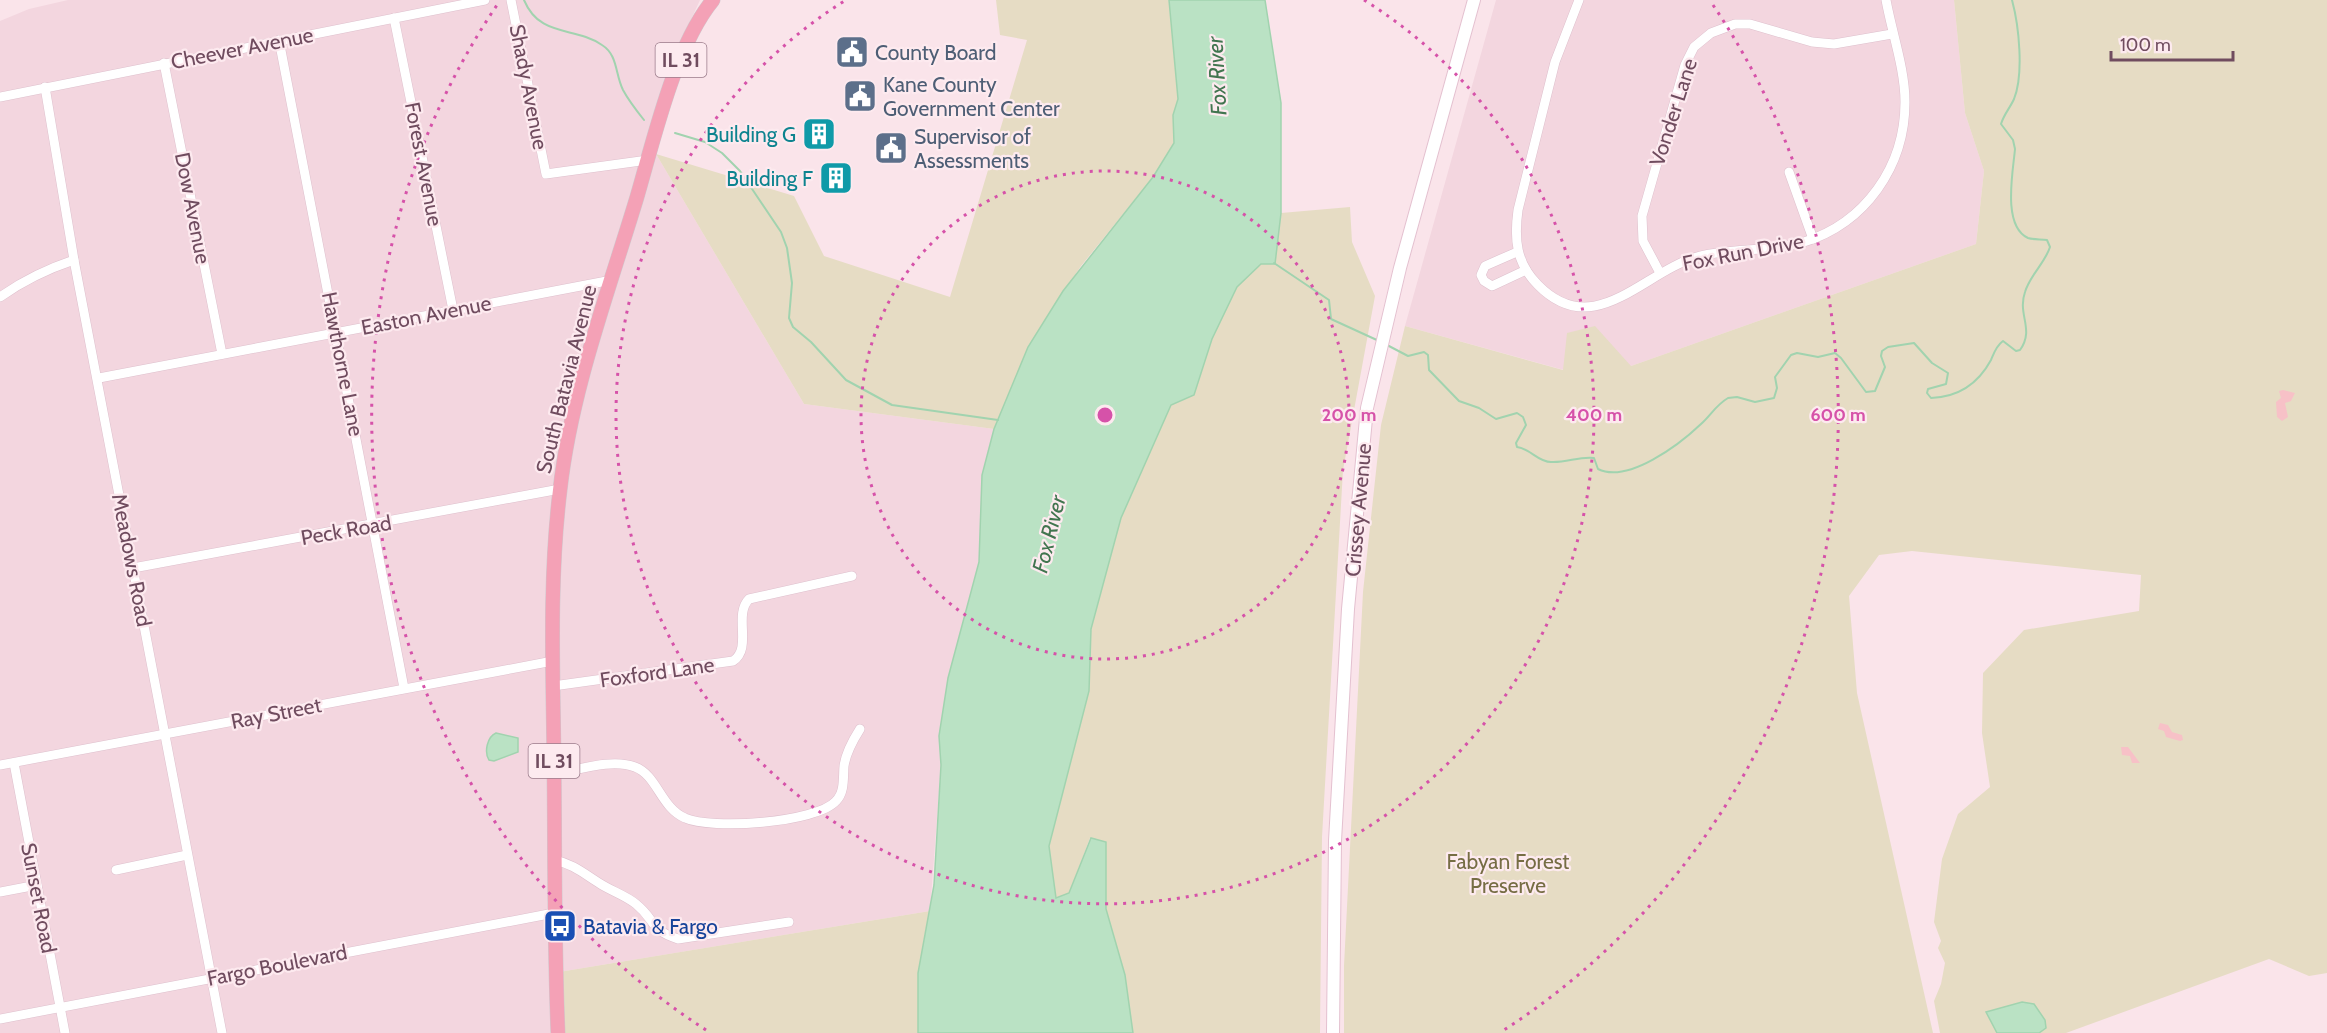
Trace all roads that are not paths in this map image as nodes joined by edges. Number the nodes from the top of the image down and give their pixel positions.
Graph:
1 (485, 0) edge
2 (511, 0) edge
3 (713, 0) edge
4 (1474, 0) edge
5 (1579, 0) edge
6 (1886, 0) edge
7 (394, 18) junction
8 (1892, 34) junction
9 (279, 40) junction
10 (164, 63) junction
11 (45, 87) junction
12 (0, 97) edge
13 (648, 160) junction
14 (1789, 172) dead end
15 (1813, 239) junction
16 (1517, 252) junction
17 (75, 260) junction
18 (1526, 270) junction
19 (1660, 273) junction
20 (612, 280) junction
21 (0, 297) edge
22 (453, 310) junction
23 (337, 332) junction
24 (222, 354) junction
25 (99, 378) junction
26 (560, 489) junction
27 (374, 525) junction
28 (133, 568) junction
29 (852, 576) dead end
30 (552, 661) junction
31 (553, 686) junction
32 (404, 688) junction
33 (860, 729) dead end
34 (166, 733) junction
35 (14, 763) junction
36 (0, 765) edge
37 (554, 774) junction
38 (187, 855) junction
39 (554, 860) junction
40 (117, 870) dead end
41 (37, 885) junction
42 (0, 892) edge
43 (554, 913) junction
44 (789, 922) dead end
45 (210, 978) junction
46 (60, 1007) junction
47 (0, 1019) edge
48 (65, 1033) edge
49 (222, 1033) edge
50 (558, 1033) edge
51 (1333, 1033) edge

1 - 7 street, Cheever Avenue
2 - 13 street, Shady Avenue
3 - 13 main road, South Batavia Avenue / IL 31
4 - 51 main road, Crissey Avenue
5 - 16 street, Fox Run Drive
6 - 8 street, Fox Run Drive
7 - 9 street, Cheever Avenue
7 - 22 street, Forest Avenue
8 - 15 street, Fox Run Drive
8 - 19 street, Vonder Lane
9 - 10 street, Cheever Avenue
9 - 23 street, Hawthorne Lane
10 - 11 street, Cheever Avenue
10 - 24 street, Dow Avenue
11 - 12 street, Cheever Avenue
11 - 17 street, Meadows Road
13 - 20 main road, South Batavia Avenue / IL 31
14 - 15 street
15 - 19 street, Fox Run Drive
16 - 18 street, Fox Run Drive
16 - 18 street
17 - 21 street
17 - 25 street, Meadows Road
18 - 19 street, Fox Run Drive
20 - 22 street, Easton Avenue
20 - 26 main road, South Batavia Avenue / IL 31
22 - 23 street, Easton Avenue
23 - 24 street, Easton Avenue
23 - 27 street, Hawthorne Lane
24 - 25 street, Easton Avenue
25 - 28 street, Meadows Road
26 - 27 street, Peck Road
26 - 30 main road, South Batavia Avenue / IL 31
27 - 28 street, Peck Road
27 - 32 street, Hawthorne Lane
28 - 34 street, Meadows Road
29 - 31 street, Foxford Lane
30 - 31 main road, South Batavia Avenue / IL 31
30 - 32 street, Ray Street
31 - 37 main road, South Batavia Avenue / IL 31
32 - 34 street, Ray Street
33 - 37 street
34 - 35 street, Ray Street
34 - 38 street, Meadows Road
35 - 36 street, Ray Street
35 - 41 street, Sunset Road
37 - 39 main road, South Batavia Avenue / IL 31
38 - 40 street
38 - 45 street, Meadows Road
39 - 43 main road, South Batavia Avenue / IL 31
39 - 44 street
41 - 42 street
41 - 46 street, Sunset Road
43 - 45 street, Fargo Boulevard
43 - 50 main road, South Batavia Avenue / IL 31
45 - 46 street, Fargo Boulevard
45 - 49 street, Meadows Road
46 - 47 street, Fargo Boulevard
46 - 48 street, Sunset Road

